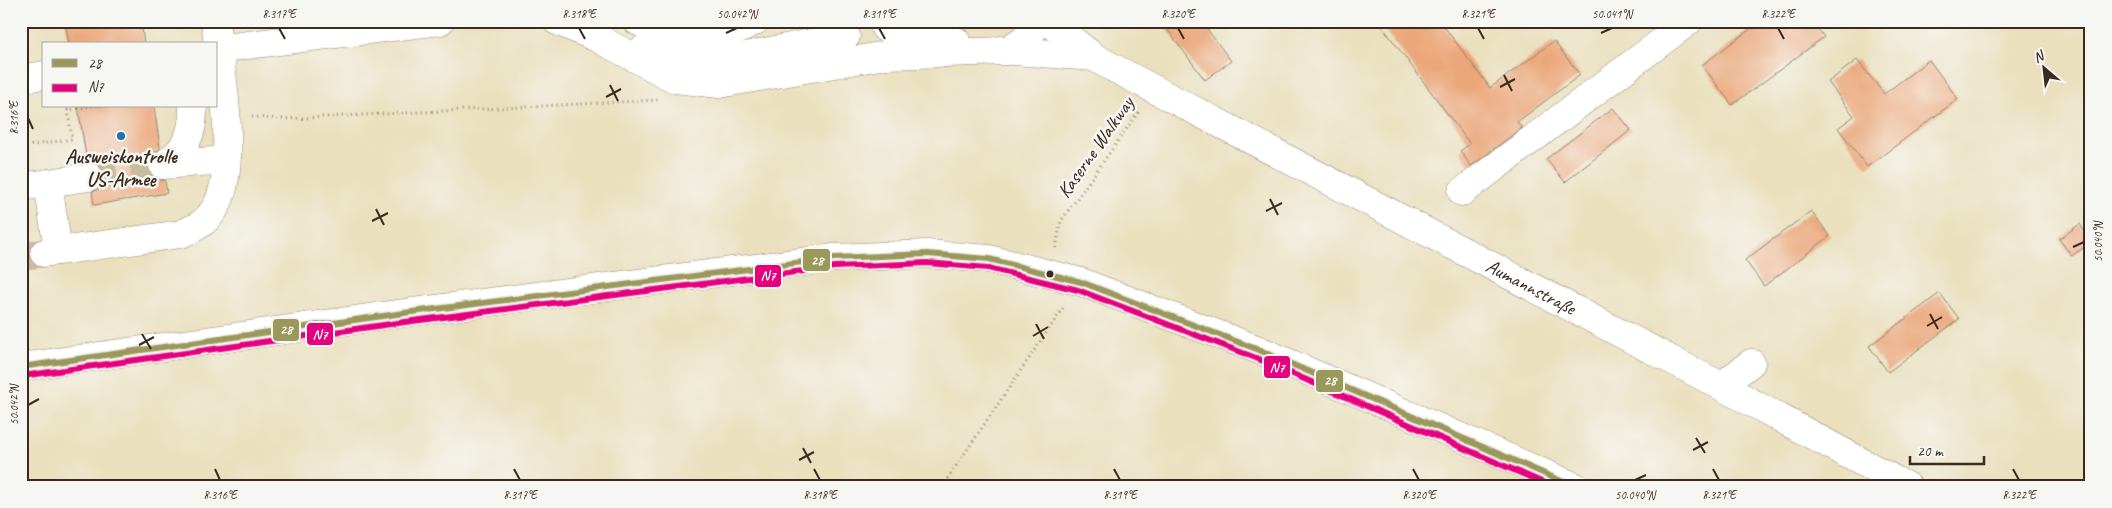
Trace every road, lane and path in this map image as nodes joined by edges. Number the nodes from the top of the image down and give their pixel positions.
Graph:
1 (215, 21) edge
2 (440, 21) edge
3 (557, 21) edge
4 (637, 21) edge
5 (755, 21) edge
6 (818, 21) edge
7 (1041, 21) edge
8 (1048, 21) edge
9 (1689, 21) edge
10 (888, 25) edge
11 (846, 36) junction
12 (599, 39) junction
13 (216, 42) edge
14 (218, 49) edge
15 (1006, 51) junction
16 (218, 57) edge
17 (1094, 57) junction
18 (42, 75) edge
19 (21, 79) edge
20 (1154, 89) junction
21 (80, 108) edge
22 (193, 108) edge
23 (21, 148) edge
24 (226, 160) junction
25 (90, 177) tunnel mouth
26 (48, 183) junction
27 (21, 187) edge
28 (1462, 192) dead end
29 (1055, 254) dead end
30 (1081, 282) junction
31 (1752, 363) dead end
32 (21, 367) edge
33 (1721, 386) junction
34 (942, 487) edge
35 (1576, 487) edge
36 (1908, 487) edge

1 - 13 street
2 - 14 street
3 - 12 street
4 - 5 street
6 - 11 street
7 - 15 street
8 - 17 street
9 - 28 street
10 - 11 street
10 - 15 street
11 - 12 street
12 - 15 street
15 - 17 street
16 - 24 street
17 - 20 street, Aumannstraße
18 - 19 street
20 - 29 path, Kaserne Walkway
20 - 33 street, Aumannstraße
21 - 23 path
22 - 24 street
24 - 26 street
25 - 26 street
26 - 27 street
30 - 32 street
30 - 34 path
30 - 35 street
31 - 33 street
33 - 36 street, Aumannstraße

